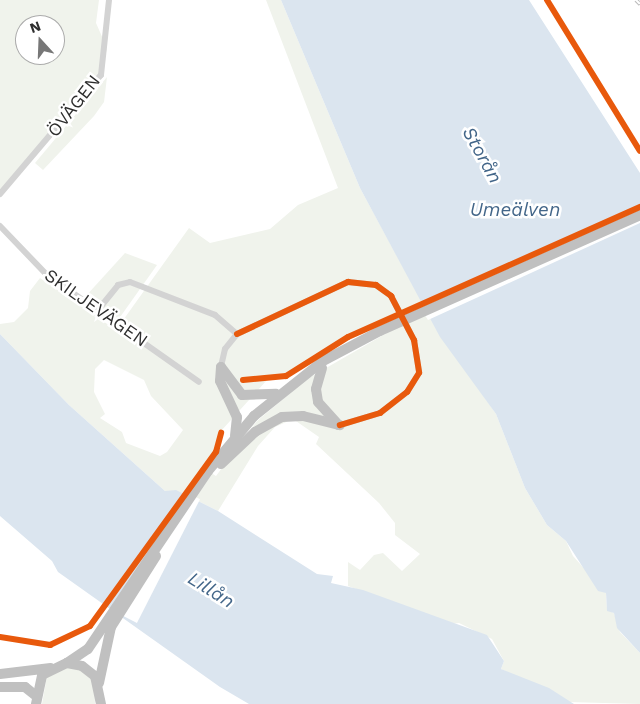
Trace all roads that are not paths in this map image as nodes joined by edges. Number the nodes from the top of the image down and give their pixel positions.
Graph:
1 (109, 0) edge
2 (0, 194) edge
3 (640, 214) edge
4 (640, 221) edge
5 (0, 226) edge
6 (98, 310) junction
7 (382, 333) junction
8 (237, 334) junction
9 (221, 366) junction
10 (322, 368) junction
11 (199, 382) dead end
12 (279, 393) junction
13 (343, 425) junction
14 (235, 438) junction
15 (221, 464) junction
16 (210, 473) junction
17 (107, 626) junction
18 (67, 663) junction
19 (51, 668) junction
20 (0, 674) edge
21 (100, 683) junction
22 (0, 687) edge
23 (35, 700) edge
24 (103, 702) edge

1 - 2 street, ÖVÄGEN
3 - 7 highway, bridge
4 - 7 highway
5 - 6 street, SKILJEVÄGEN
6 - 8 street
6 - 11 street, SKILJEVÄGEN
7 - 10 highway
7 - 12 highway
8 - 9 street
8 - 13 street
9 - 12 highway
9 - 14 highway
10 - 13 highway
10 - 15 highway
12 - 14 highway
13 - 15 highway
14 - 16 highway
15 - 16 highway
16 - 17 highway
17 - 18 highway
17 - 21 highway
18 - 19 highway
18 - 21 highway
19 - 20 highway
19 - 23 highway
21 - 24 highway
22 - 23 highway

